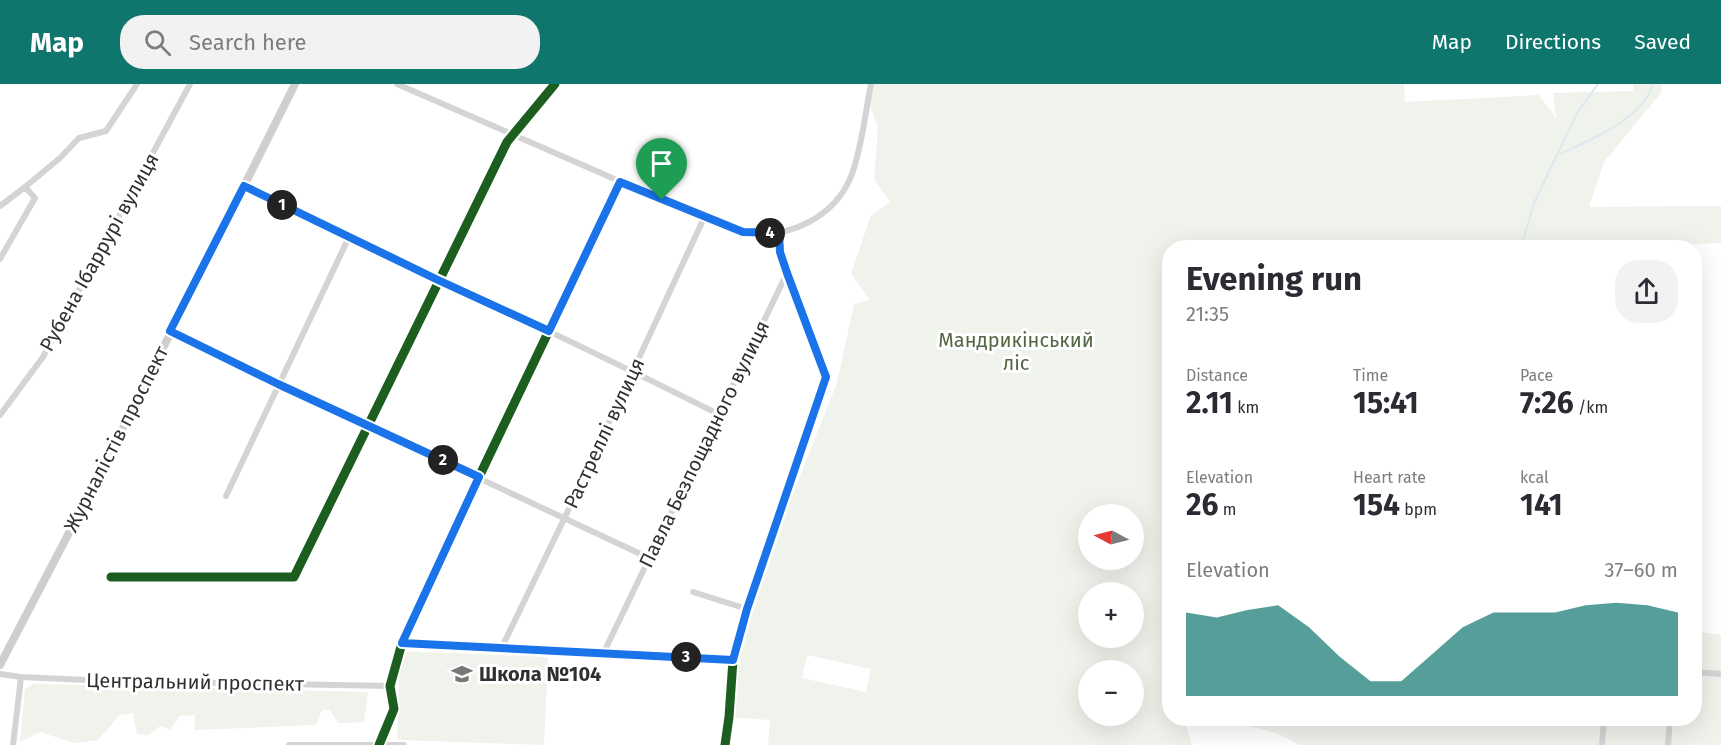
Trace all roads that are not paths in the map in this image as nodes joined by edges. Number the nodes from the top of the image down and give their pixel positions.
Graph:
1 (137, 84) edge
2 (190, 84) edge
3 (295, 84) edge
4 (397, 84) edge
5 (555, 84) edge
6 (871, 84) edge
7 (514, 134) junction
8 (620, 182) junction
9 (244, 186) junction
10 (25, 187) junction
11 (0, 206) edge
12 (705, 218) junction
13 (779, 233) junction
14 (349, 237) junction
15 (0, 259) edge
16 (787, 273) junction
17 (438, 280) junction
18 (170, 331) junction
19 (549, 331) junction
20 (633, 371) junction
21 (278, 384) junction
22 (718, 414) junction
23 (0, 415) edge
24 (369, 427) junction
25 (479, 477) junction
26 (226, 495) dead end
27 (565, 517) junction
28 (649, 558) junction
29 (111, 577) dead end
30 (693, 592) dead end
31 (747, 609) junction
32 (402, 643) junction
33 (502, 647) junction
34 (604, 652) junction
35 (733, 660) junction
36 (0, 665) edge
37 (1702, 673) edge
38 (0, 674) edge
39 (1721, 674) edge
40 (21, 677) junction
41 (390, 686) junction
42 (1603, 726) edge
43 (1669, 726) edge
44 (379, 744) edge
45 (13, 745) edge
46 (289, 745) edge
47 (404, 745) edge
48 (725, 745) edge
49 (1602, 745) edge
50 (1668, 745) edge

1 - 10 street
2 - 23 street, Рубена Ібаррурі вулиця
3 - 9 main road, Журналістів проспект
4 - 7 street
5 - 7 street
6 - 13 street
7 - 8 street
7 - 17 street
8 - 12 street
8 - 19 street
9 - 14 street
9 - 18 main road, Журналістів проспект
10 - 11 street
10 - 15 street
12 - 13 street
12 - 20 street, Растреллі вулиця
13 - 16 street
14 - 17 street
14 - 21 street
16 - 22 street, Павла Безпощадного вулиця
16 - 31 street
17 - 19 street
17 - 24 street
18 - 21 street
18 - 36 main road, Журналістів проспект
19 - 20 street
19 - 25 street
20 - 22 street
20 - 27 street, Растреллі вулиця
21 - 24 street
21 - 26 street
22 - 28 street, Павла Безпощадного вулиця
24 - 25 street
24 - 29 street
25 - 27 street
25 - 32 street
27 - 28 street
27 - 33 street, Растреллі вулиця
28 - 34 street, Павла Безпощадного вулиця
30 - 31 street
31 - 35 street
32 - 33 street
32 - 41 street
33 - 34 street
34 - 35 street
35 - 48 street
37 - 39 street
38 - 40 street, Центральний проспект
40 - 41 street, Центральний проспект
40 - 45 street
41 - 44 street
42 - 49 street
43 - 50 street
44 - 46 street
44 - 47 street

